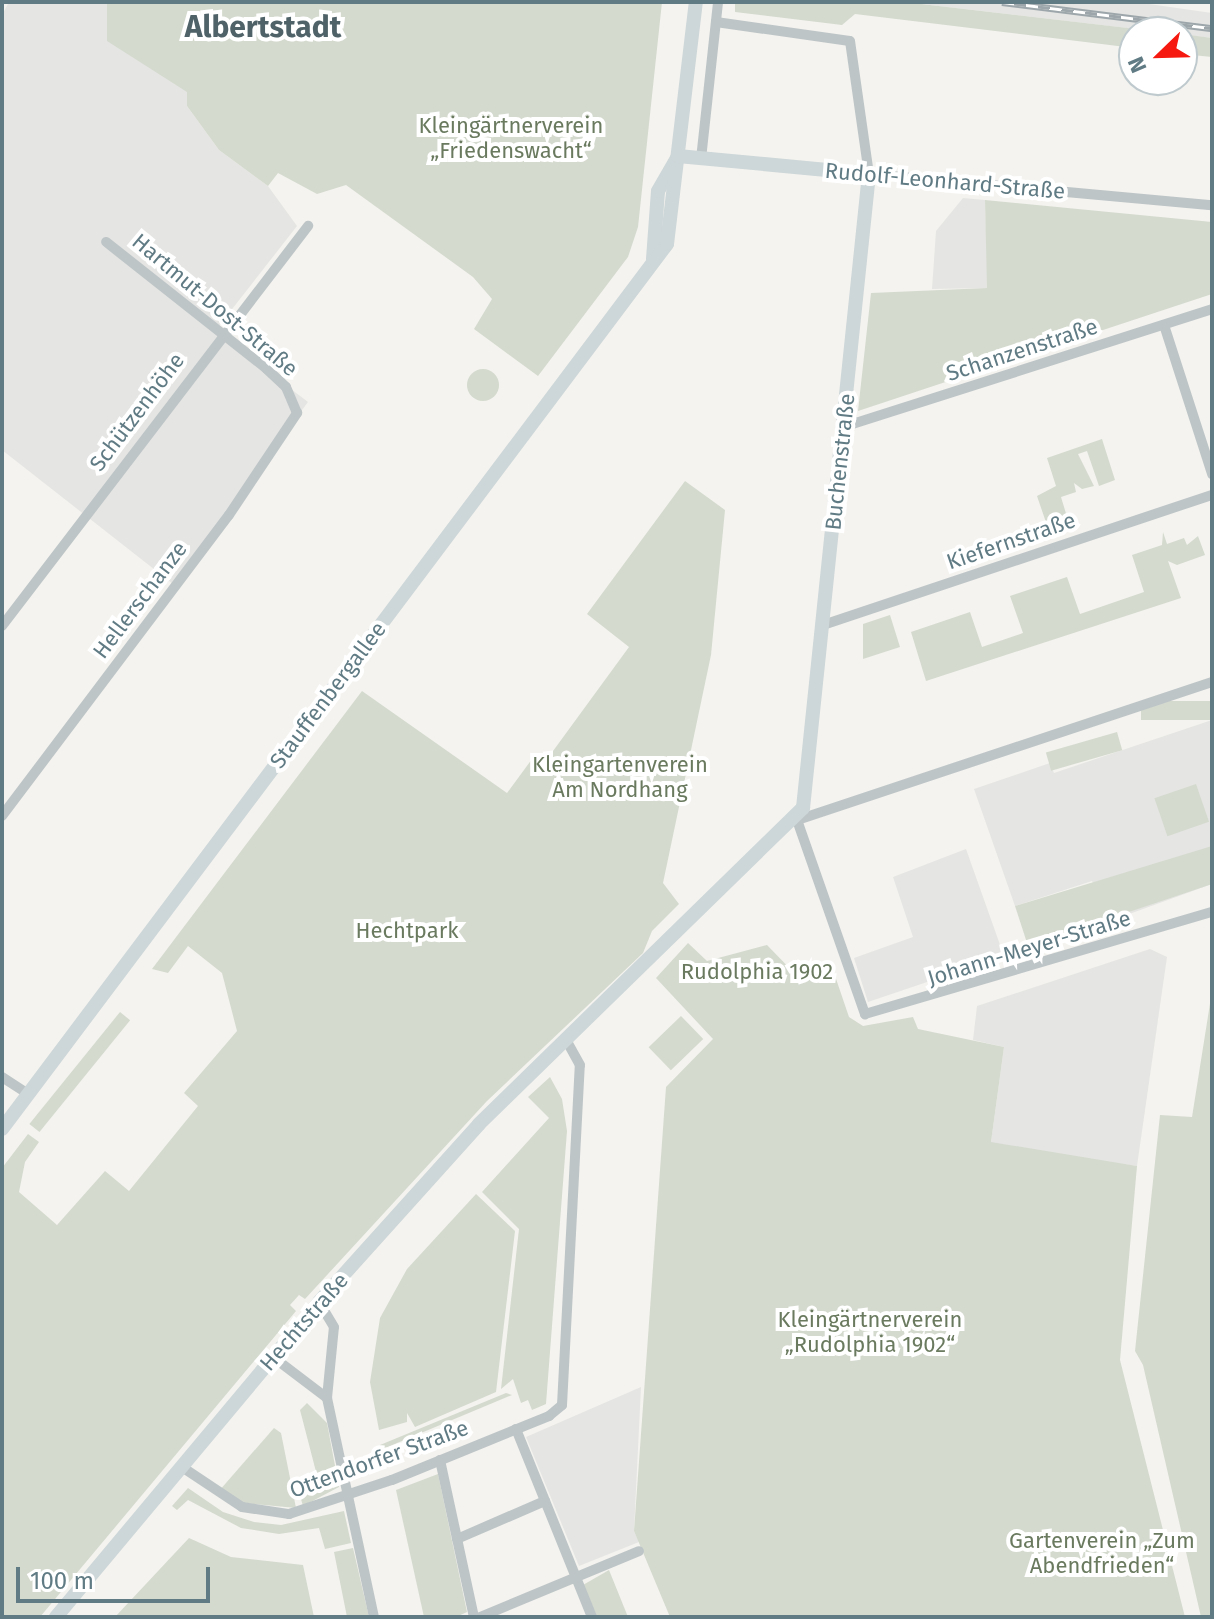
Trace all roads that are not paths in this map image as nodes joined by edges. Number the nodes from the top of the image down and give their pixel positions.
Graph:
1 (696, 2) edge
2 (718, 2) edge
3 (716, 22) junction
4 (678, 156) junction
5 (701, 159) junction
6 (869, 174) junction
7 (1212, 205) edge
8 (308, 226) dead end
9 (106, 242) dead end
10 (1212, 309) edge
11 (1164, 325) junction
12 (222, 335) junction
13 (296, 401) joint
14 (843, 427) junction
15 (1212, 474) edge
16 (1212, 495) edge
17 (823, 625) junction
18 (2, 626) edge
19 (1212, 682) edge
20 (2, 816) edge
21 (797, 820) junction
22 (1212, 912) edge
23 (566, 1040) junction
24 (2, 1077) edge
25 (28, 1094) junction
26 (2, 1129) edge
27 (319, 1302) junction
28 (273, 1357) junction
29 (327, 1398) junction
30 (516, 1429) junction
31 (440, 1460) junction
32 (182, 1467) junction
33 (345, 1497) junction
34 (545, 1501) junction
35 (457, 1539) junction
36 (639, 1551) dead end
37 (575, 1578) junction
38 (56, 1617) edge
39 (374, 1617) edge
40 (474, 1617) edge
41 (480, 1617) edge
42 (592, 1617) edge

1 - 4 street, Stauffenbergallee
2 - 3 street
3 - 5 street
3 - 6 street, Buchenstraße
4 - 5 street, Rudolf-Leonhard-Straße
4 - 25 street, Stauffenbergallee
5 - 6 street, Rudolf-Leonhard-Straße
6 - 7 street, Rudolf-Leonhard-Straße
6 - 14 street, Buchenstraße
8 - 12 street, Schützenhöhe
9 - 12 street, Hartmut-Dost-Straße
10 - 11 street, Schanzenstraße
11 - 14 street, Schanzenstraße
11 - 15 street
12 - 13 street, Hartmut-Dost-Straße
12 - 18 street, Schützenhöhe
13 - 20 street, Hellerschanze
14 - 17 street, Buchenstraße
16 - 17 street, Kiefernstraße
17 - 21 street, Buchenstraße
19 - 21 street
21 - 22 street, Johann-Meyer-Straße
21 - 23 street, Hechtstraße
23 - 27 street, Hechtstraße
23 - 30 street, Ottendorfer Straße
24 - 25 street
25 - 26 street, Stauffenbergallee
27 - 28 street, Hechtstraße
27 - 29 street
28 - 29 street
28 - 32 street, Hechtstraße
29 - 33 street
30 - 31 street, Ottendorfer Straße
30 - 34 street
31 - 33 street, Ottendorfer Straße
31 - 35 street
32 - 33 street, Ottendorfer Straße
32 - 38 street, Hechtstraße
33 - 39 street
34 - 35 street
34 - 37 street
35 - 40 street
36 - 37 street
37 - 41 street
37 - 42 street

